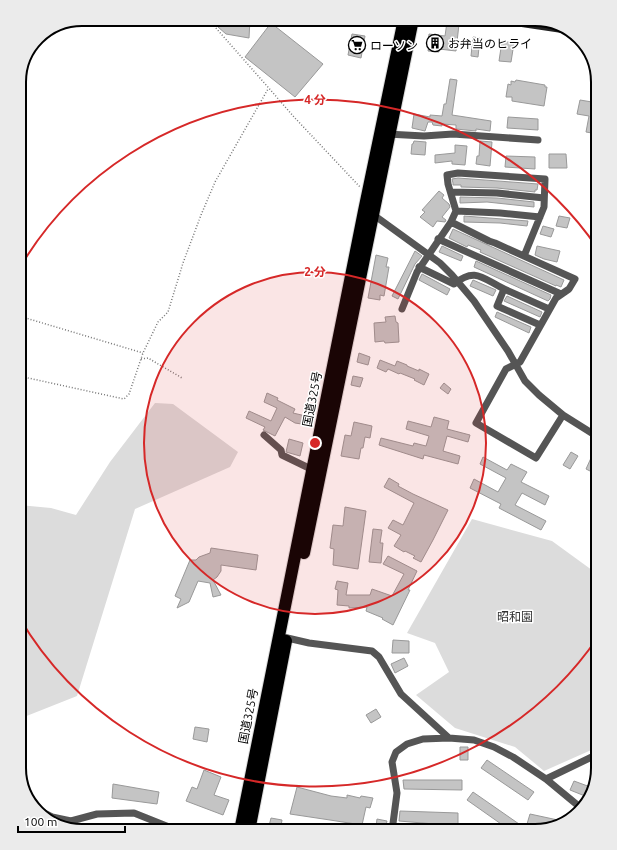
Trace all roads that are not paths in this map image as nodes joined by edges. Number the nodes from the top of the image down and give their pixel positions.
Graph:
1 (403, 26) edge
2 (411, 26) edge
3 (385, 134) junction
4 (538, 140) dead end
5 (451, 192) junction
6 (544, 198) junction
7 (456, 211) junction
8 (368, 212) junction
9 (540, 217) junction
10 (451, 222) junction
11 (438, 239) junction
12 (428, 254) junction
13 (524, 256) junction
14 (419, 267) junction
15 (457, 281) junction
16 (504, 289) junction
17 (561, 294) junction
18 (402, 309) dead end
19 (549, 309) junction
20 (540, 325) junction
21 (515, 364) junction
22 (563, 415) junction
23 (591, 433) edge
24 (264, 435) dead end
25 (312, 470) junction
26 (282, 637) junction
27 (450, 738) junction
28 (591, 757) edge
29 (546, 779) junction
30 (577, 804) edge
31 (59, 818) edge
32 (162, 824) edge
33 (242, 824) edge
34 (250, 824) edge
35 (393, 824) edge

1 - 3 highway, 国道325号
2 - 3 highway, 国道325号
3 - 4 street
3 - 8 highway, 国道325号
5 - 6 street
5 - 6 street
5 - 7 street
6 - 9 street
7 - 9 street
7 - 10 street
8 - 12 street
8 - 25 highway, 国道325号
8 - 26 highway, 国道325号
9 - 13 street
10 - 11 street
10 - 13 street
11 - 12 street
11 - 17 street
12 - 14 street
12 - 15 street
13 - 17 street
14 - 15 street
14 - 18 street
15 - 16 street
15 - 21 street
16 - 19 street
16 - 20 street
17 - 19 street
19 - 20 street
20 - 21 street
21 - 22 street
21 - 22 street
22 - 23 street
24 - 25 street
25 - 26 highway, 国道325号
26 - 27 street
26 - 33 highway, 国道325号
26 - 34 highway, 国道325号
27 - 29 street
27 - 35 street
28 - 29 street
29 - 30 street
31 - 32 street

